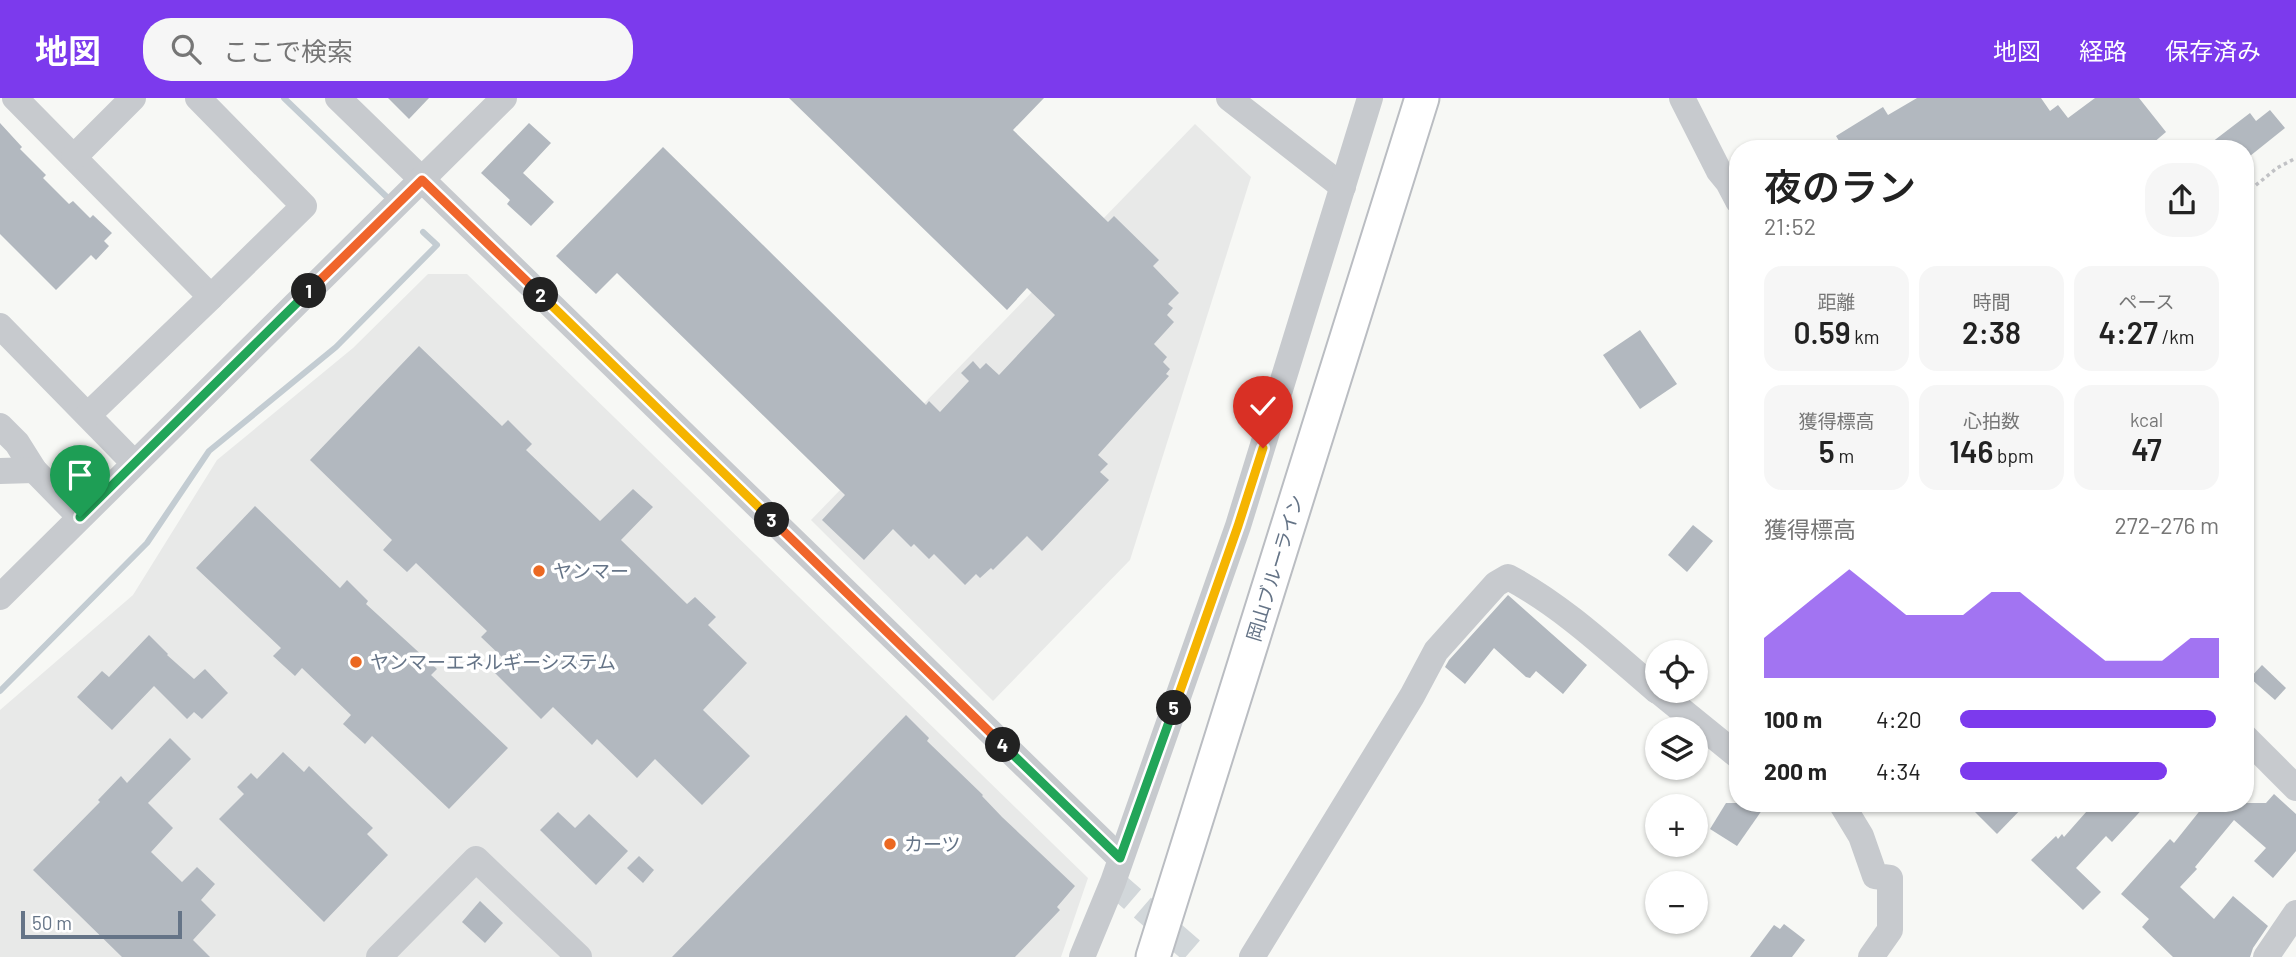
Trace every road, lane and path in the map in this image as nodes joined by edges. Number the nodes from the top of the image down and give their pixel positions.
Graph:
1 (15, 98) edge
2 (133, 98) edge
3 (198, 98) edge
4 (338, 98) edge
5 (504, 98) edge
6 (1229, 98) edge
7 (1370, 98) edge
8 (1422, 98) edge
9 (1682, 98) edge
10 (74, 157) junction
11 (2296, 158) edge
12 (422, 180) junction
13 (1729, 184) edge
14 (1343, 187) junction
15 (2254, 187) edge
16 (211, 297) junction
17 (0, 326) edge
18 (88, 415) junction
19 (0, 426) edge
20 (0, 456) edge
21 (134, 463) junction
22 (34, 470) junction
23 (0, 471) edge
24 (80, 517) junction
25 (0, 597) edge
26 (1645, 681) edge
27 (1672, 703) edge
28 (2254, 746) edge
29 (1729, 749) edge
30 (2296, 788) edge
31 (1846, 812) edge
32 (1120, 858) junction
33 (1177, 880) junction
34 (2296, 913) edge
35 (379, 957) edge
36 (579, 957) edge
37 (1082, 957) edge
38 (1153, 957) edge
39 (1161, 957) edge
40 (1252, 957) edge
41 (1871, 957) edge
42 (2266, 957) edge

1 - 10 street
2 - 10 street
3 - 16 street
4 - 12 street
5 - 12 street
6 - 14 street
7 - 14 street
8 - 33 main road, 岡山ブルーライン
9 - 13 street
10 - 16 street
11 - 15 path
12 - 21 street
12 - 32 street
14 - 32 street
16 - 18 street
17 - 18 street
18 - 21 street
19 - 22 street
20 - 22 street
21 - 24 street
22 - 23 street
22 - 24 street
24 - 25 street
26 - 40 street
27 - 29 street
28 - 30 street
31 - 41 street
32 - 37 street
33 - 38 main road, 岡山ブルーライン
33 - 39 main road
34 - 42 street
35 - 36 street

